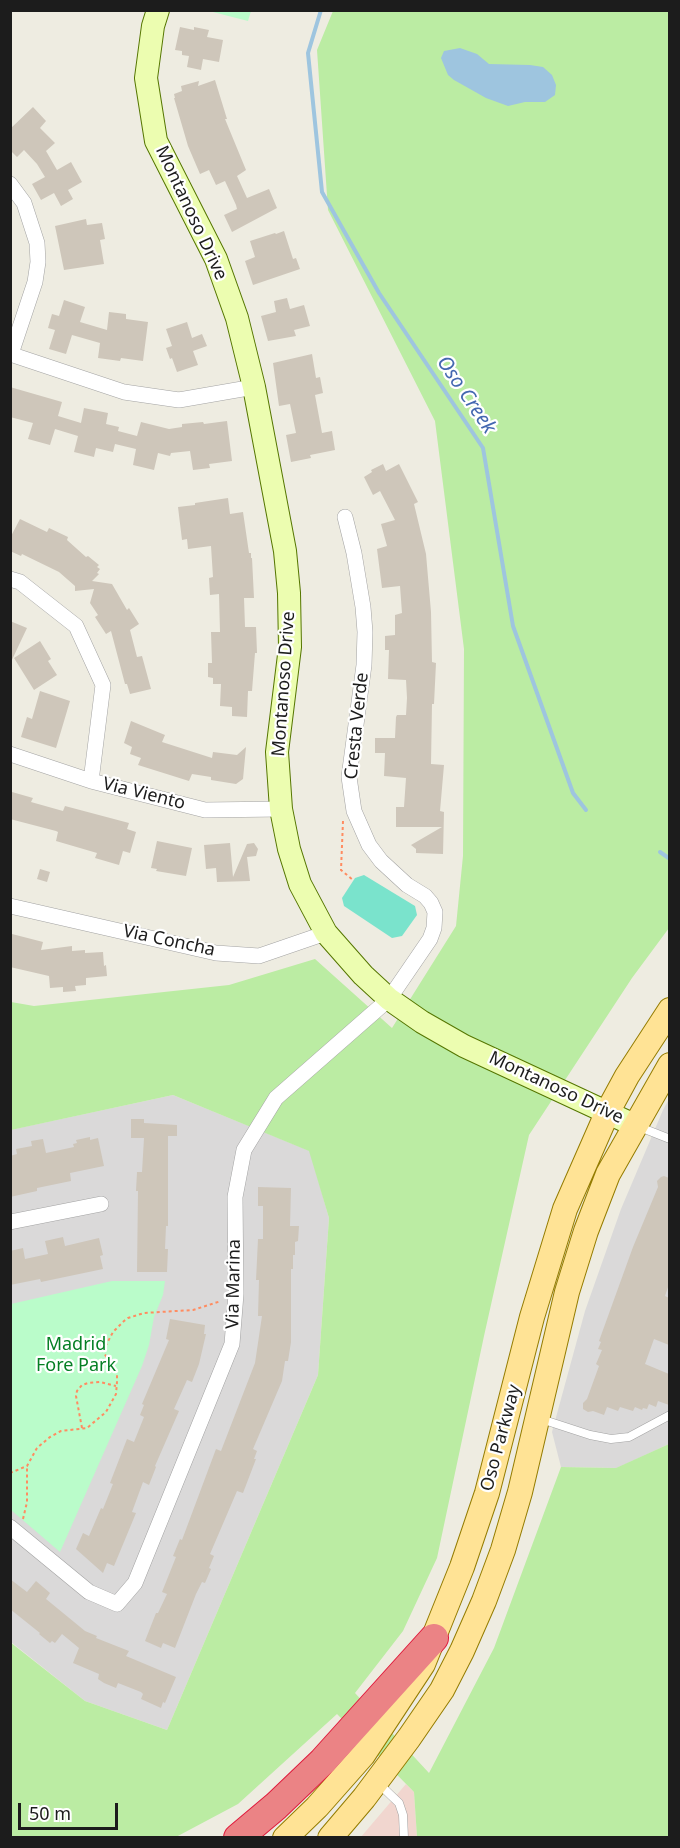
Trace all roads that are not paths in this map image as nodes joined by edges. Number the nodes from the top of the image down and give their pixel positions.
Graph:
1 (158, 10) edge
2 (10, 184) edge
3 (11, 354) edge
4 (254, 387) junction
5 (345, 517) dead end
6 (10, 579) edge
7 (10, 754) edge
8 (91, 781) junction
9 (280, 809) junction
10 (10, 906) edge
11 (326, 933) junction
12 (389, 999) junction
13 (669, 1010) edge
14 (669, 1065) edge
15 (608, 1111) junction
16 (634, 1125) junction
17 (669, 1139) edge
18 (101, 1204) dead end
19 (10, 1222) edge
20 (669, 1415) edge
21 (537, 1418) junction
22 (13, 1529) edge
23 (434, 1638) junction
24 (363, 1755) junction
25 (376, 1782) junction
26 (238, 1838) edge
27 (285, 1838) edge
28 (330, 1838) edge
29 (404, 1838) edge

1 - 4 street, Montanoso Drive
2 - 3 street
3 - 4 street
4 - 9 street, Montanoso Drive
5 - 12 street, Cresta Verde
6 - 8 street
7 - 8 street, Via Viento
8 - 9 street, Via Viento
9 - 11 street, Montanoso Drive
10 - 11 street, Via Concha
11 - 12 street, Montanoso Drive
12 - 15 street, Montanoso Drive
12 - 22 street, Via Marina
13 - 15 main road, Oso Parkway
14 - 16 main road, Oso Parkway
15 - 16 street, Montanoso Drive
15 - 23 main road, Oso Parkway
16 - 17 lane
16 - 21 main road, Oso Parkway
18 - 19 street
20 - 21 lane
21 - 25 main road, Oso Parkway
23 - 24 main road, Oso Parkway
23 - 26 highway
24 - 25 main road
24 - 27 main road, Oso Parkway
25 - 28 main road, Oso Parkway
25 - 29 lane

